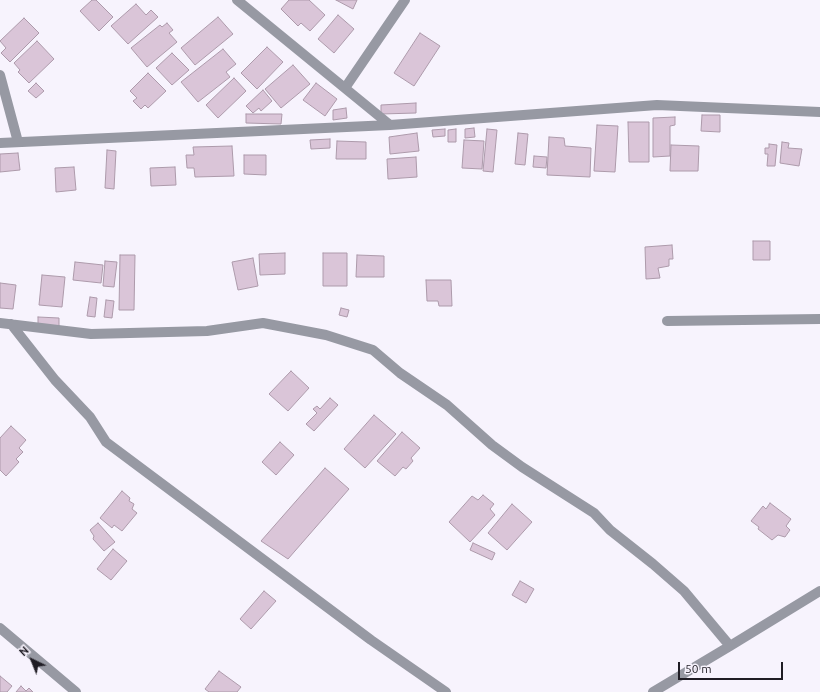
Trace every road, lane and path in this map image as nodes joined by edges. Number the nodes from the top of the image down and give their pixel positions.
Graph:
1 (237, 0) edge
2 (405, 0) edge
3 (0, 75) edge
4 (345, 88) junction
5 (820, 112) edge
6 (390, 125) junction
7 (18, 142) junction
8 (0, 143) edge
9 (820, 319) edge
10 (667, 320) dead end
11 (0, 323) edge
12 (11, 324) junction
13 (820, 591) edge
14 (0, 628) edge
15 (730, 646) junction
16 (76, 692) edge
17 (446, 692) edge
18 (653, 692) edge

1 - 4 street
2 - 4 street
3 - 7 street
4 - 6 street
5 - 6 street
6 - 7 street
7 - 8 street
9 - 10 street
11 - 12 street
12 - 15 street
12 - 17 street
13 - 15 street
14 - 16 street
15 - 18 street

